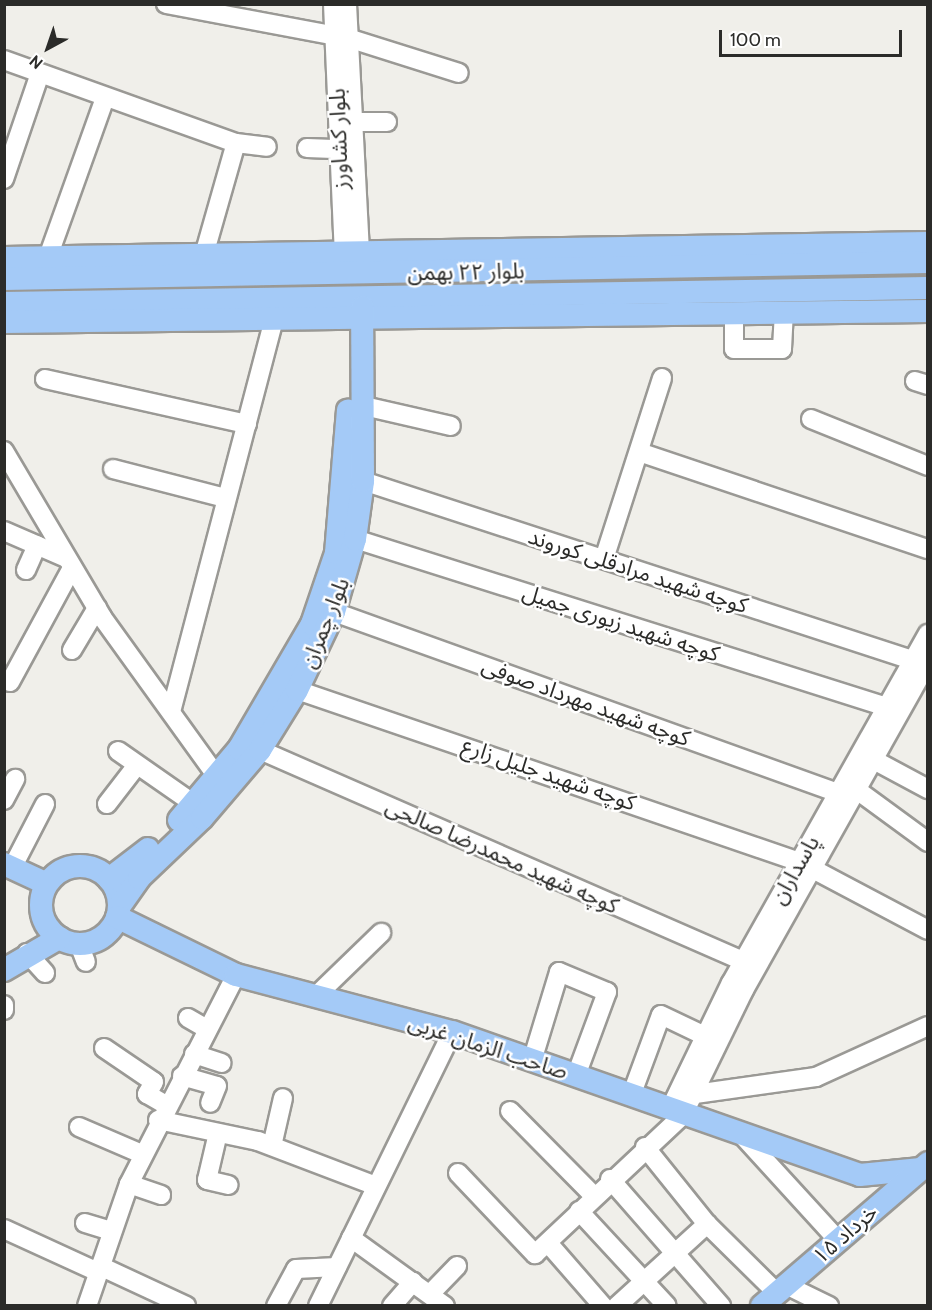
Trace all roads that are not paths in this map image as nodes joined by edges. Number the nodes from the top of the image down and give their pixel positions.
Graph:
1 (166, 4) edge
2 (333, 4) edge
3 (347, 4) edge
4 (342, 39) junction
5 (4, 60) edge
6 (459, 73) dead end
7 (39, 76) junction
8 (105, 98) junction
9 (353, 122) junction
10 (387, 122) dead end
11 (236, 143) junction
12 (267, 147) dead end
13 (307, 148) dead end
14 (340, 149) junction
15 (4, 179) edge
16 (927, 243) edge
17 (204, 255) junction
18 (48, 257) junction
19 (4, 258) edge
20 (927, 262) edge
21 (352, 264) junction
22 (4, 279) edge
23 (927, 288) edge
24 (354, 298) junction
25 (4, 303) edge
26 (927, 311) edge
27 (734, 314) junction
28 (784, 314) junction
29 (354, 321) junction
30 (4, 322) edge
31 (273, 322) junction
32 (45, 378) dead end
33 (662, 378) dead end
34 (364, 406) junction
35 (811, 419) dead end
36 (247, 424) junction
37 (451, 426) dead end
38 (4, 451) edge
39 (639, 452) junction
40 (927, 466) edge
41 (113, 469) dead end
42 (4, 472) edge
43 (23, 480) junction
44 (363, 481) junction
45 (225, 498) junction
46 (4, 531) edge
47 (355, 539) junction
48 (37, 545) junction
49 (927, 549) edge
50 (604, 559) junction
51 (69, 563) junction
52 (26, 570) dead end
53 (97, 608) junction
54 (334, 612) junction
55 (927, 634) edge
56 (72, 650) dead end
57 (920, 661) edge
58 (10, 682) dead end
59 (921, 686) edge
60 (297, 690) junction
61 (887, 707) junction
62 (172, 708) junction
63 (260, 750) junction
64 (118, 751) dead end
65 (872, 759) junction
66 (137, 765) junction
67 (216, 775) junction
68 (15, 779) dead end
69 (927, 789) edge
70 (857, 790) junction
71 (838, 794) junction
72 (4, 800) edge
73 (45, 804) dead end
74 (107, 804) dead end
75 (194, 804) junction
76 (927, 842) edge
77 (806, 865) junction
78 (8, 866) edge
79 (109, 879) junction
80 (47, 884) junction
81 (118, 912) junction
82 (42, 913) junction
83 (927, 930) edge
84 (381, 933) dead end
85 (75, 948) junction
86 (16, 954) edge
87 (743, 961) junction
88 (4, 970) edge
89 (45, 973) dead end
90 (236, 975) junction
91 (316, 996) junction
92 (4, 1005) edge
93 (4, 1011) edge
94 (189, 1018) dead end
95 (927, 1026) edge
96 (207, 1029) junction
97 (452, 1032) junction
98 (705, 1036) junction
99 (104, 1048) dead end
100 (194, 1053) junction
101 (531, 1060) junction
102 (222, 1063) dead end
103 (182, 1076) junction
104 (576, 1076) junction
105 (695, 1094) junction
106 (631, 1096) junction
107 (283, 1098) dead end
108 (210, 1103) dead end
109 (510, 1111) dead end
110 (677, 1112) junction
111 (162, 1113) junction
112 (79, 1127) dead end
113 (218, 1133) junction
114 (742, 1135) junction
115 (272, 1146) junction
116 (645, 1147) junction
117 (142, 1154) junction
118 (924, 1166) edge
119 (458, 1173) dead end
120 (860, 1175) junction
121 (610, 1179) junction
122 (129, 1184) junction
123 (228, 1185) dead end
124 (376, 1186) junction
125 (161, 1195) dead end
126 (594, 1196) junction
127 (876, 1208) junction
128 (579, 1211) junction
129 (86, 1223) dead end
130 (707, 1224) junction
131 (4, 1230) edge
132 (111, 1231) junction
133 (351, 1238) junction
134 (838, 1240) junction
135 (542, 1249) junction
136 (673, 1252) junction
137 (457, 1266) dead end
138 (337, 1267) junction
139 (99, 1269) junction
140 (413, 1282) junction
141 (644, 1283) junction
142 (775, 1295) edge
143 (154, 1298) edge
144 (440, 1302) edge
145 (87, 1305) edge
146 (186, 1305) edge
147 (276, 1305) edge
148 (318, 1305) edge
149 (392, 1305) edge
150 (603, 1305) edge
151 (617, 1305) edge
152 (667, 1305) edge
153 (721, 1305) edge
154 (829, 1305) edge

1 - 4 street
2 - 4 street, بلوار کشاورز
3 - 4 street, بلوار کشاورز
4 - 6 street
4 - 9 street, بلوار کشاورز
4 - 14 street, بلوار کشاورز
5 - 7 street
7 - 8 street
7 - 15 street
8 - 11 street
8 - 18 street
9 - 10 street
9 - 21 street, بلوار کشاورز
11 - 12 street
11 - 17 street
13 - 14 street
14 - 21 street, بلوار کشاورز
16 - 21 main road, بلوار ۲۲ بهمن
17 - 18 main road, بلوار ۲۲ بهمن
17 - 21 main road, بلوار ۲۲ بهمن
18 - 19 main road, بلوار ۲۲ بهمن
20 - 21 main road, بلوار ۲۲ بهمن
21 - 22 main road, بلوار ۲۲ بهمن
21 - 24 main road, بلوار چمران
23 - 24 main road, بلوار ۲۲ بهمن
24 - 25 main road, بلوار ۲۲ بهمن
24 - 29 main road, بلوار چمران
26 - 28 main road, بلوار ۲۲ بهمن
27 - 28 main road, بلوار ۲۲ بهمن
27 - 28 street
27 - 29 main road, بلوار ۲۲ بهمن
29 - 31 main road, بلوار ۲۲ بهمن
29 - 34 main road, بلوار چمران
29 - 67 main road, بلوار چمران
30 - 31 main road, بلوار ۲۲ بهمن
31 - 36 street
32 - 36 street
33 - 39 street
34 - 37 street
34 - 44 main road, بلوار چمران
35 - 40 street
36 - 45 street
38 - 43 street
39 - 49 street
39 - 50 street
41 - 45 street
42 - 43 street
43 - 51 street
44 - 47 main road, بلوار چمران
44 - 50 street, کوچه شهید مرادقلی کوروند
45 - 62 street
46 - 48 street
47 - 54 main road, بلوار چمران
47 - 61 street, کوچه شهید زیوری جمیل
48 - 51 street
48 - 52 street
50 - 57 street, کوچه شهید مرادقلی کوروند
51 - 53 street
51 - 58 street
53 - 56 street
53 - 62 street
54 - 60 main road, بلوار چمران
54 - 71 street, کوچه شهید مهرداد صوفی
55 - 57 street, پاسداران
57 - 59 street, پاسداران
57 - 61 street, پاسداران
59 - 65 street, پاسداران
60 - 63 main road, بلوار چمران
60 - 77 street, کوچه شهید جلیل زارع
61 - 71 street, پاسداران
62 - 67 street
63 - 81 main road, بلوار چمران
63 - 87 street, کوچه شهید محمدرضا صالحی
64 - 66 street
65 - 69 street
65 - 70 street, پاسداران
66 - 74 street
66 - 75 street
67 - 75 main road, بلوار چمران
68 - 72 street
70 - 76 street
70 - 77 street, پاسداران
71 - 77 street, پاسداران
73 - 78 street
75 - 79 main road, بلوار چمران
77 - 83 street, کوچه شهید جلیل زارع
77 - 87 street, پاسداران
77 - 105 street, پاسداران
78 - 80 main road
79 - 80 main road
79 - 81 main road
80 - 82 main road
81 - 85 main road
81 - 90 main road, صاحب الزمان غربی
82 - 85 main road
82 - 86 main road
84 - 91 street
85 - 86 main road
86 - 88 main road
86 - 89 street
87 - 98 street, پاسداران
90 - 91 main road, صاحب الزمان غربی
90 - 96 street
91 - 97 main road, صاحب الزمان غربی
92 - 93 street
94 - 96 street
95 - 105 street
96 - 100 street
97 - 101 main road, صاحب الزمان غربی
97 - 124 street
98 - 106 street
98 - 110 street, پاسداران
99 - 111 street
100 - 102 street
100 - 103 street
101 - 104 main road, صاحب الزمان غربی
101 - 104 street
103 - 108 street
103 - 111 street
104 - 106 main road, صاحب الزمان غربی
105 - 110 street, پاسداران
106 - 110 main road, صاحب الزمان غربی
107 - 115 street
109 - 126 street
110 - 114 main road, صاحب الزمان غربی
110 - 116 street
111 - 113 street
111 - 117 street
112 - 117 street
113 - 115 street
113 - 123 street
114 - 120 main road, صاحب الزمان غربی
114 - 134 street
115 - 124 street
116 - 121 street
116 - 130 street
117 - 122 street
118 - 120 main road
118 - 127 main road, ۱۵ خرداد
119 - 135 street
120 - 127 main road
121 - 126 street
121 - 136 street
122 - 125 street
122 - 132 street
124 - 133 street
126 - 128 street
127 - 134 main road, ۱۵ خرداد
128 - 135 street
128 - 141 street
129 - 132 street
130 - 136 street
130 - 142 street
131 - 139 street
132 - 139 street
133 - 138 street
133 - 140 street
134 - 142 main road, ۱۵ خرداد
135 - 150 street
136 - 141 street
136 - 153 street
137 - 144 street
138 - 147 street
138 - 148 street
139 - 143 street
139 - 145 street
140 - 144 street
140 - 149 street
141 - 151 street
141 - 152 street
142 - 154 street
143 - 146 street

